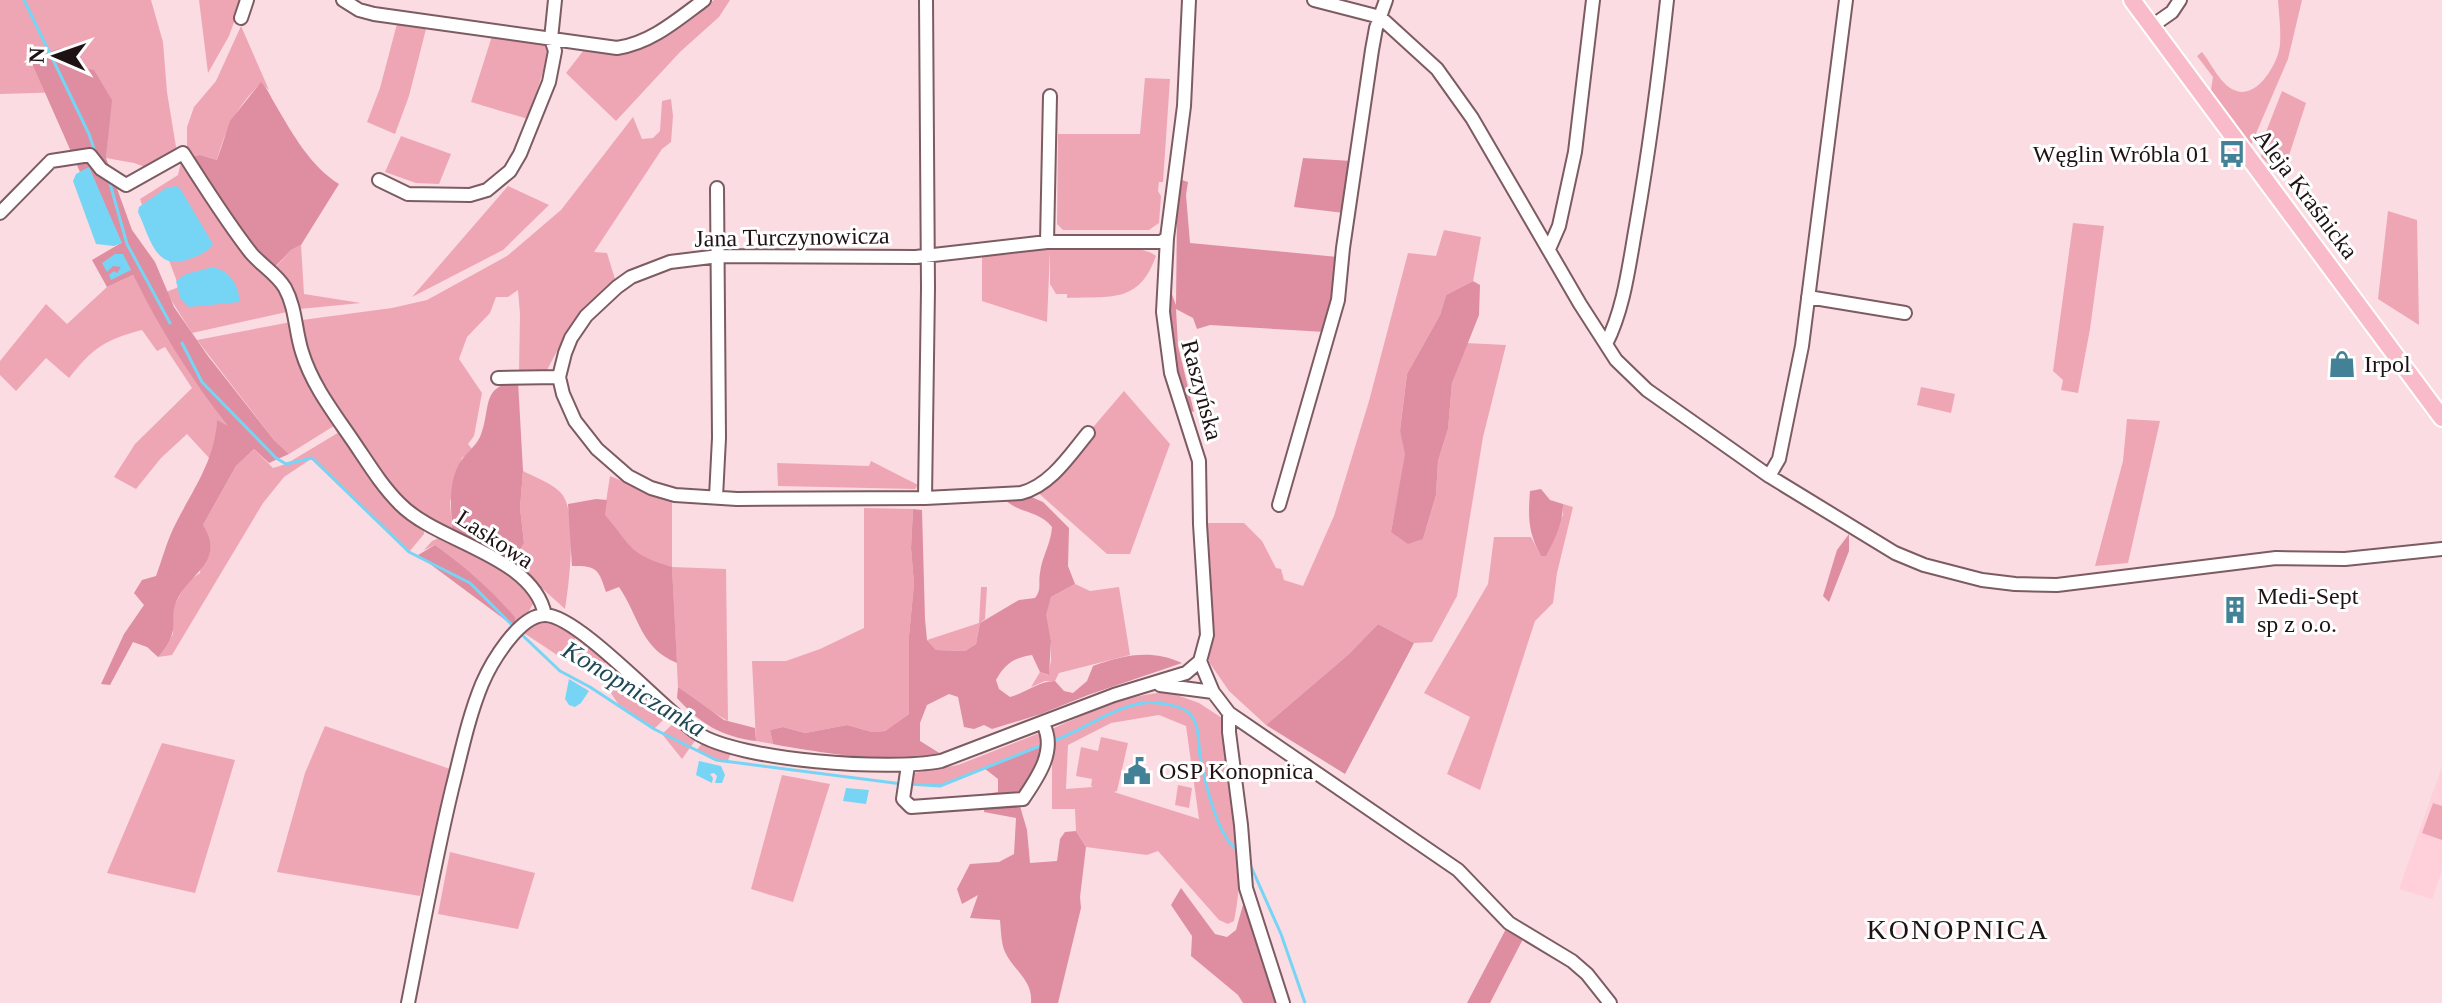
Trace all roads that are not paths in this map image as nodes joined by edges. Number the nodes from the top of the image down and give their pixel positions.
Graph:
1 (247, 0) edge
2 (343, 0) edge
3 (555, 0) edge
4 (704, 0) edge
5 (926, 0) edge
6 (1189, 0) edge
7 (1314, 0) edge
8 (1386, 0) edge
9 (1593, 0) edge
10 (1667, 0) edge
11 (1846, 0) edge
12 (2132, 0) edge
13 (2180, 0) edge
14 (1380, 17) junction
15 (241, 18) dead end
16 (2152, 26) junction
17 (551, 39) junction
18 (1050, 96) dead end
19 (379, 180) dead end
20 (717, 188) dead end
21 (0, 213) edge
22 (1167, 238) junction
23 (1047, 242) junction
24 (1549, 249) junction
25 (719, 256) junction
26 (928, 256) junction
27 (1808, 297) junction
28 (1905, 313) dead end
29 (1606, 344) junction
30 (559, 377) junction
31 (498, 378) dead end
32 (2442, 418) edge
33 (1088, 433) dead end
34 (1769, 476) junction
35 (716, 497) junction
36 (925, 498) junction
37 (1279, 505) dead end
38 (2442, 549) edge
39 (545, 615) junction
40 (1200, 661) junction
41 (1156, 684) junction
42 (1213, 692) junction
43 (1229, 713) junction
44 (1043, 724) junction
45 (908, 765) junction
46 (408, 1003) edge
47 (1283, 1003) edge
48 (1610, 1003) edge

1 - 15 street
2 - 17 street
3 - 17 street
4 - 17 street
5 - 26 street
6 - 22 street, Raszyńska
7 - 14 street
8 - 14 street
9 - 24 street
10 - 29 street
11 - 27 street
12 - 16 main road, Aleja Kraśnicka
13 - 16 street
14 - 24 street
14 - 37 street
16 - 32 main road, Aleja Kraśnicka
17 - 19 street
18 - 23 street
20 - 25 street
21 - 39 street, Laskowa
22 - 23 street, Jana Turczynowicza
22 - 40 street, Raszyńska
23 - 26 street, Jana Turczynowicza
24 - 29 street
25 - 26 street, Jana Turczynowicza
25 - 30 street, Jana Turczynowicza
25 - 35 street
26 - 36 street
27 - 28 street
27 - 34 street
29 - 34 street
30 - 31 street
30 - 35 street
33 - 36 street
34 - 38 street
35 - 36 street
39 - 45 street, Laskowa
39 - 46 street
40 - 41 street, Laskowa
40 - 42 street
41 - 42 street, Laskowa
41 - 44 street, Laskowa
42 - 43 street
43 - 47 street
43 - 48 street
44 - 45 street, Laskowa
44 - 45 street

